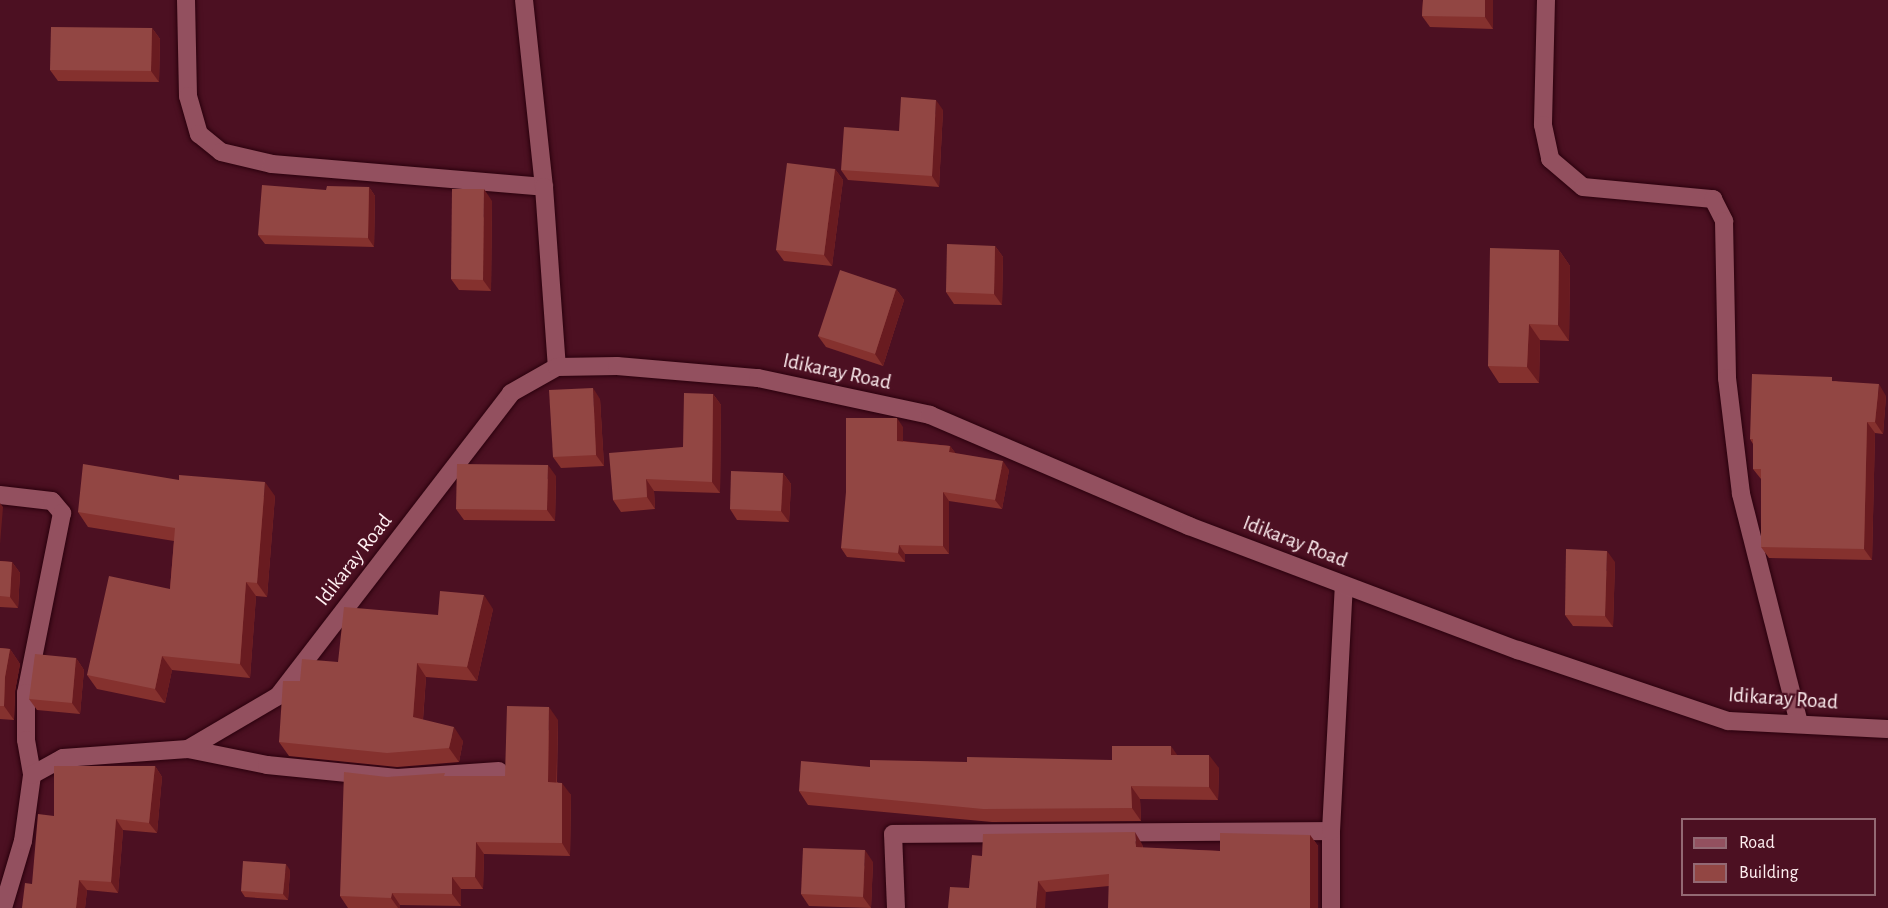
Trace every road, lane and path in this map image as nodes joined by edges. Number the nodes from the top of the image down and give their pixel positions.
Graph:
1 (186, 0) edge
2 (524, 0) edge
3 (1546, 0) edge
4 (544, 187) junction
5 (557, 367) junction
6 (0, 495) edge
7 (1344, 585) junction
8 (1799, 724) junction
9 (1888, 729) edge
10 (188, 749) junction
11 (499, 771) dead end
12 (32, 775) junction
13 (1331, 831) junction
14 (3, 908) edge
15 (896, 908) edge
16 (1331, 908) edge

1 - 4 street
2 - 4 street
3 - 8 street
4 - 5 street
5 - 7 street, Idikaray Road
5 - 10 street, Idikaray Road
6 - 12 street
7 - 8 street, Idikaray Road
7 - 13 street
8 - 9 street, Idikaray Road
10 - 11 street
10 - 12 street, Idikaray Road
12 - 14 street
13 - 15 street
13 - 16 street

